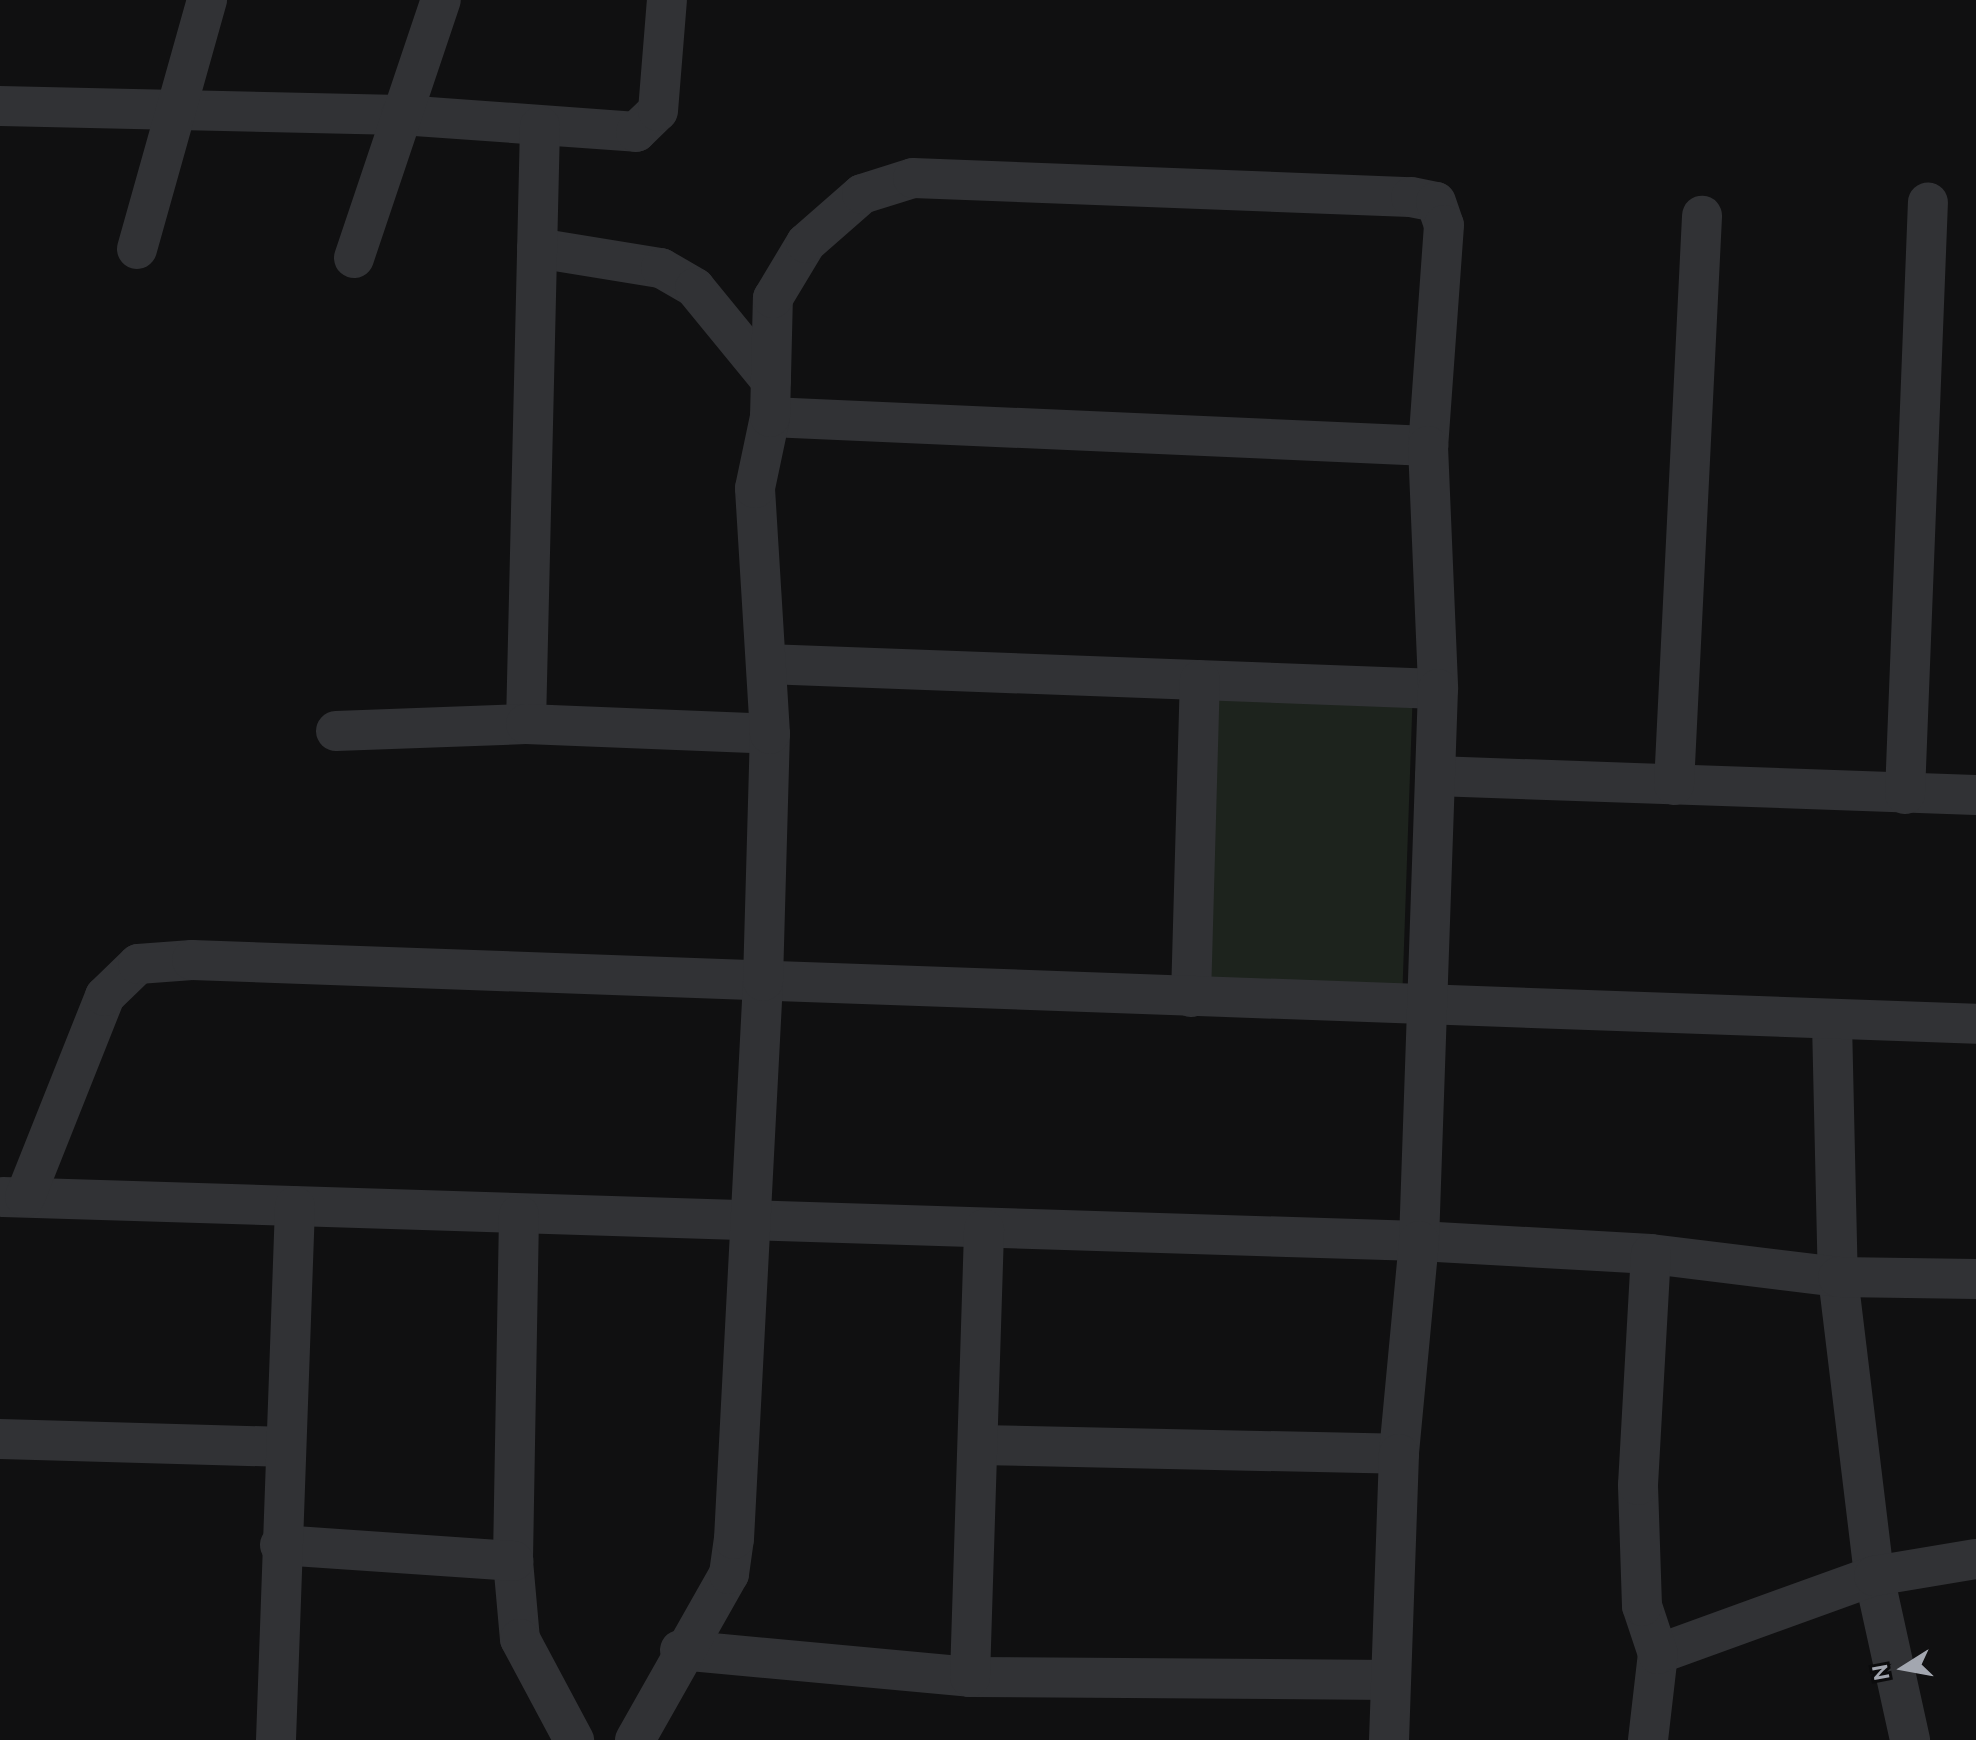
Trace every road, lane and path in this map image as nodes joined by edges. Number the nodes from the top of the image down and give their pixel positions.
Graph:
1 (207, 0) edge
2 (441, 0) edge
3 (667, 0) edge
4 (0, 106) edge
5 (172, 108) junction
6 (401, 115) junction
7 (540, 126) junction
8 (1928, 202) dead end
9 (1702, 216) dead end
10 (537, 248) junction
11 (137, 249) dead end
12 (354, 258) dead end
13 (771, 399) junction
14 (1428, 446) junction
15 (766, 664) junction
16 (1200, 680) junction
17 (1438, 689) junction
18 (526, 724) junction
19 (336, 731) dead end
20 (770, 734) junction
21 (1435, 776) junction
22 (1674, 785) junction
23 (1905, 794) junction
24 (1976, 795) edge
25 (763, 981) junction
26 (1191, 997) junction
27 (1427, 1006) junction
28 (1832, 1022) junction
29 (1976, 1024) edge
30 (13, 1197) edge
31 (295, 1206) junction
32 (519, 1215) junction
33 (746, 1217) junction
34 (984, 1229) junction
35 (1419, 1241) junction
36 (1651, 1254) junction
37 (1838, 1277) junction
38 (1976, 1279) edge
39 (0, 1439) edge
40 (979, 1445) junction
41 (286, 1447) junction
42 (1399, 1454) junction
43 (280, 1545) junction
44 (1976, 1559) edge
45 (513, 1561) junction
46 (1874, 1576) junction
47 (680, 1650) junction
48 (1658, 1654) junction
49 (970, 1677) junction
50 (1391, 1680) junction
51 (276, 1740) edge
52 (574, 1740) edge
53 (635, 1740) edge
54 (1389, 1740) edge
55 (1648, 1740) edge
56 (1910, 1740) edge

1 - 5 street
2 - 6 street
3 - 7 street
4 - 5 street
5 - 6 street
5 - 11 street
6 - 7 street
6 - 12 street
7 - 10 street
8 - 23 street
9 - 22 street
10 - 13 street
10 - 18 street
13 - 14 street
13 - 14 street
13 - 15 street
14 - 17 street
15 - 16 street
15 - 20 street
16 - 17 street
16 - 26 street
17 - 21 street
18 - 19 street
18 - 20 street
20 - 25 street
21 - 22 street
21 - 27 street
22 - 23 street
23 - 24 street
25 - 26 street
25 - 30 street
25 - 33 street
26 - 27 street
27 - 28 street
27 - 35 street
28 - 29 street
28 - 37 street
30 - 31 street
31 - 32 street
31 - 41 street
32 - 33 street
32 - 45 street
33 - 34 street
33 - 47 street
34 - 35 street
34 - 40 street
35 - 36 street
35 - 42 street
36 - 37 street
36 - 48 street
37 - 38 street
37 - 46 street
39 - 41 street
40 - 42 street
40 - 49 street
41 - 43 street
42 - 50 street
43 - 45 street
43 - 51 street
44 - 46 street
45 - 52 street
46 - 48 street
46 - 56 street
47 - 49 street
47 - 53 street
48 - 55 street
49 - 50 street
50 - 54 street

